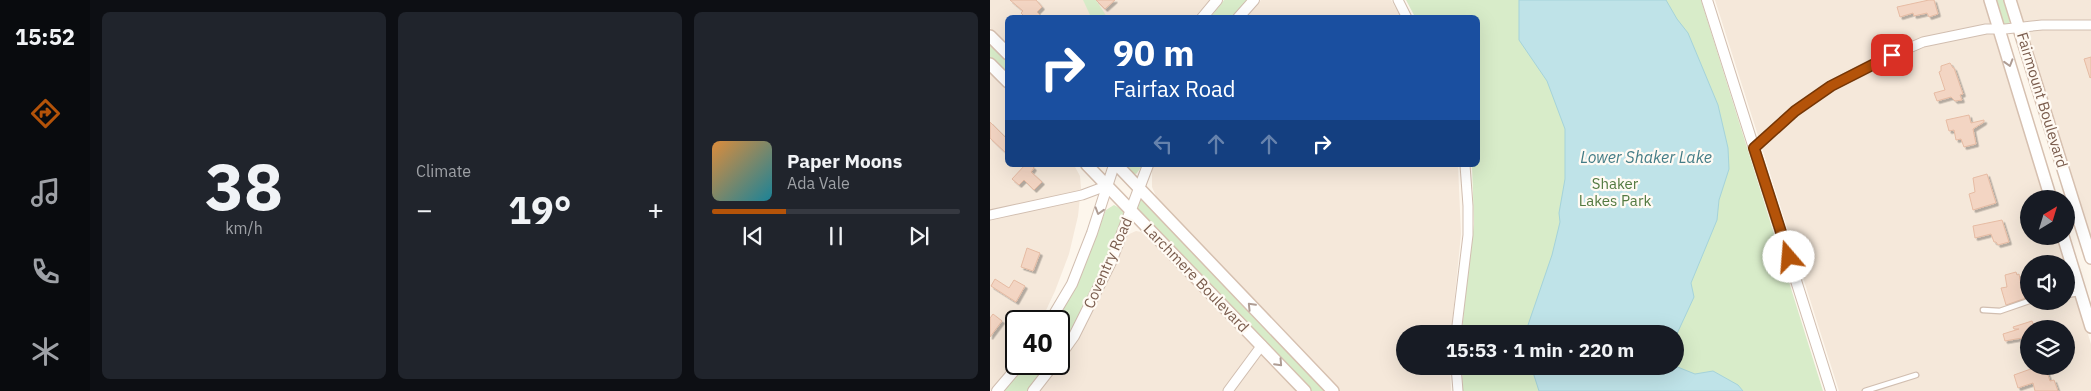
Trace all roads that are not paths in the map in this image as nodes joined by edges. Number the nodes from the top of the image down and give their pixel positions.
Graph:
1 (1217, 0) edge
2 (1254, 0) edge
3 (1398, 0) edge
4 (1707, 0) edge
5 (1990, 0) edge
6 (2010, 0) edge
7 (1204, 15) edge
8 (1241, 15) edge
9 (1406, 15) edge
10 (2091, 25) edge
11 (2019, 28) junction
12 (1999, 29) junction
13 (990, 36) edge
14 (1005, 51) edge
15 (990, 64) edge
16 (1005, 79) edge
17 (1754, 148) junction
18 (1088, 167) edge
19 (1115, 167) edge
20 (1118, 167) edge
21 (1147, 167) edge
22 (1465, 167) edge
23 (1106, 186) junction
24 (1138, 188) junction
25 (2048, 190) edge
26 (1131, 211) junction
27 (990, 215) edge
28 (2066, 245) edge
29 (2091, 258) edge
30 (2080, 292) junction
31 (2075, 293) edge
32 (2020, 304) edge
33 (2088, 306) edge
34 (1057, 310) edge
35 (1983, 310) dead end
36 (1457, 325) edge
37 (2091, 327) edge
38 (1070, 342) edge
39 (1262, 345) junction
40 (1011, 375) edge
41 (1045, 375) edge
42 (1457, 375) edge
43 (1916, 375) dead end
44 (997, 391) edge
45 (1033, 391) edge
46 (1228, 391) edge
47 (1305, 391) edge
48 (1334, 391) edge
49 (1458, 391) edge
50 (1831, 391) edge
51 (1865, 391) edge

1 - 7 street
2 - 8 street
3 - 9 street
4 - 17 street
5 - 12 main road, Fairmount Boulevard
6 - 11 main road, Fairmount Boulevard
10 - 11 street
11 - 12 street
11 - 29 main road, Fairmount Boulevard
12 - 17 street
12 -> 25 main road, Fairmount Boulevard
13 - 14 main road
15 - 16 main road
17 - 50 street
18 - 23 main road, Larchmere Boulevard
19 - 23 street, Coventry Road
20 - 24 main road, Larchmere Boulevard
21 - 24 street, Coventry Road
22 - 36 street
23 - 26 main road, Larchmere Boulevard
23 - 27 street
23 -> 34 street, Coventry Road
24 - 26 street, Coventry Road
48 -> 24 main road, Larchmere Boulevard
26 - 38 street, Coventry Road
26 - 39 main road, Larchmere Boulevard
28 - 30 main road
30 - 31 lane
30 - 33 main road
32 - 35 lane
33 - 37 main road
39 - 46 street
39 -> 47 main road, Larchmere Boulevard
40 - 44 street
41 - 45 street
42 - 49 street
43 - 51 lane

